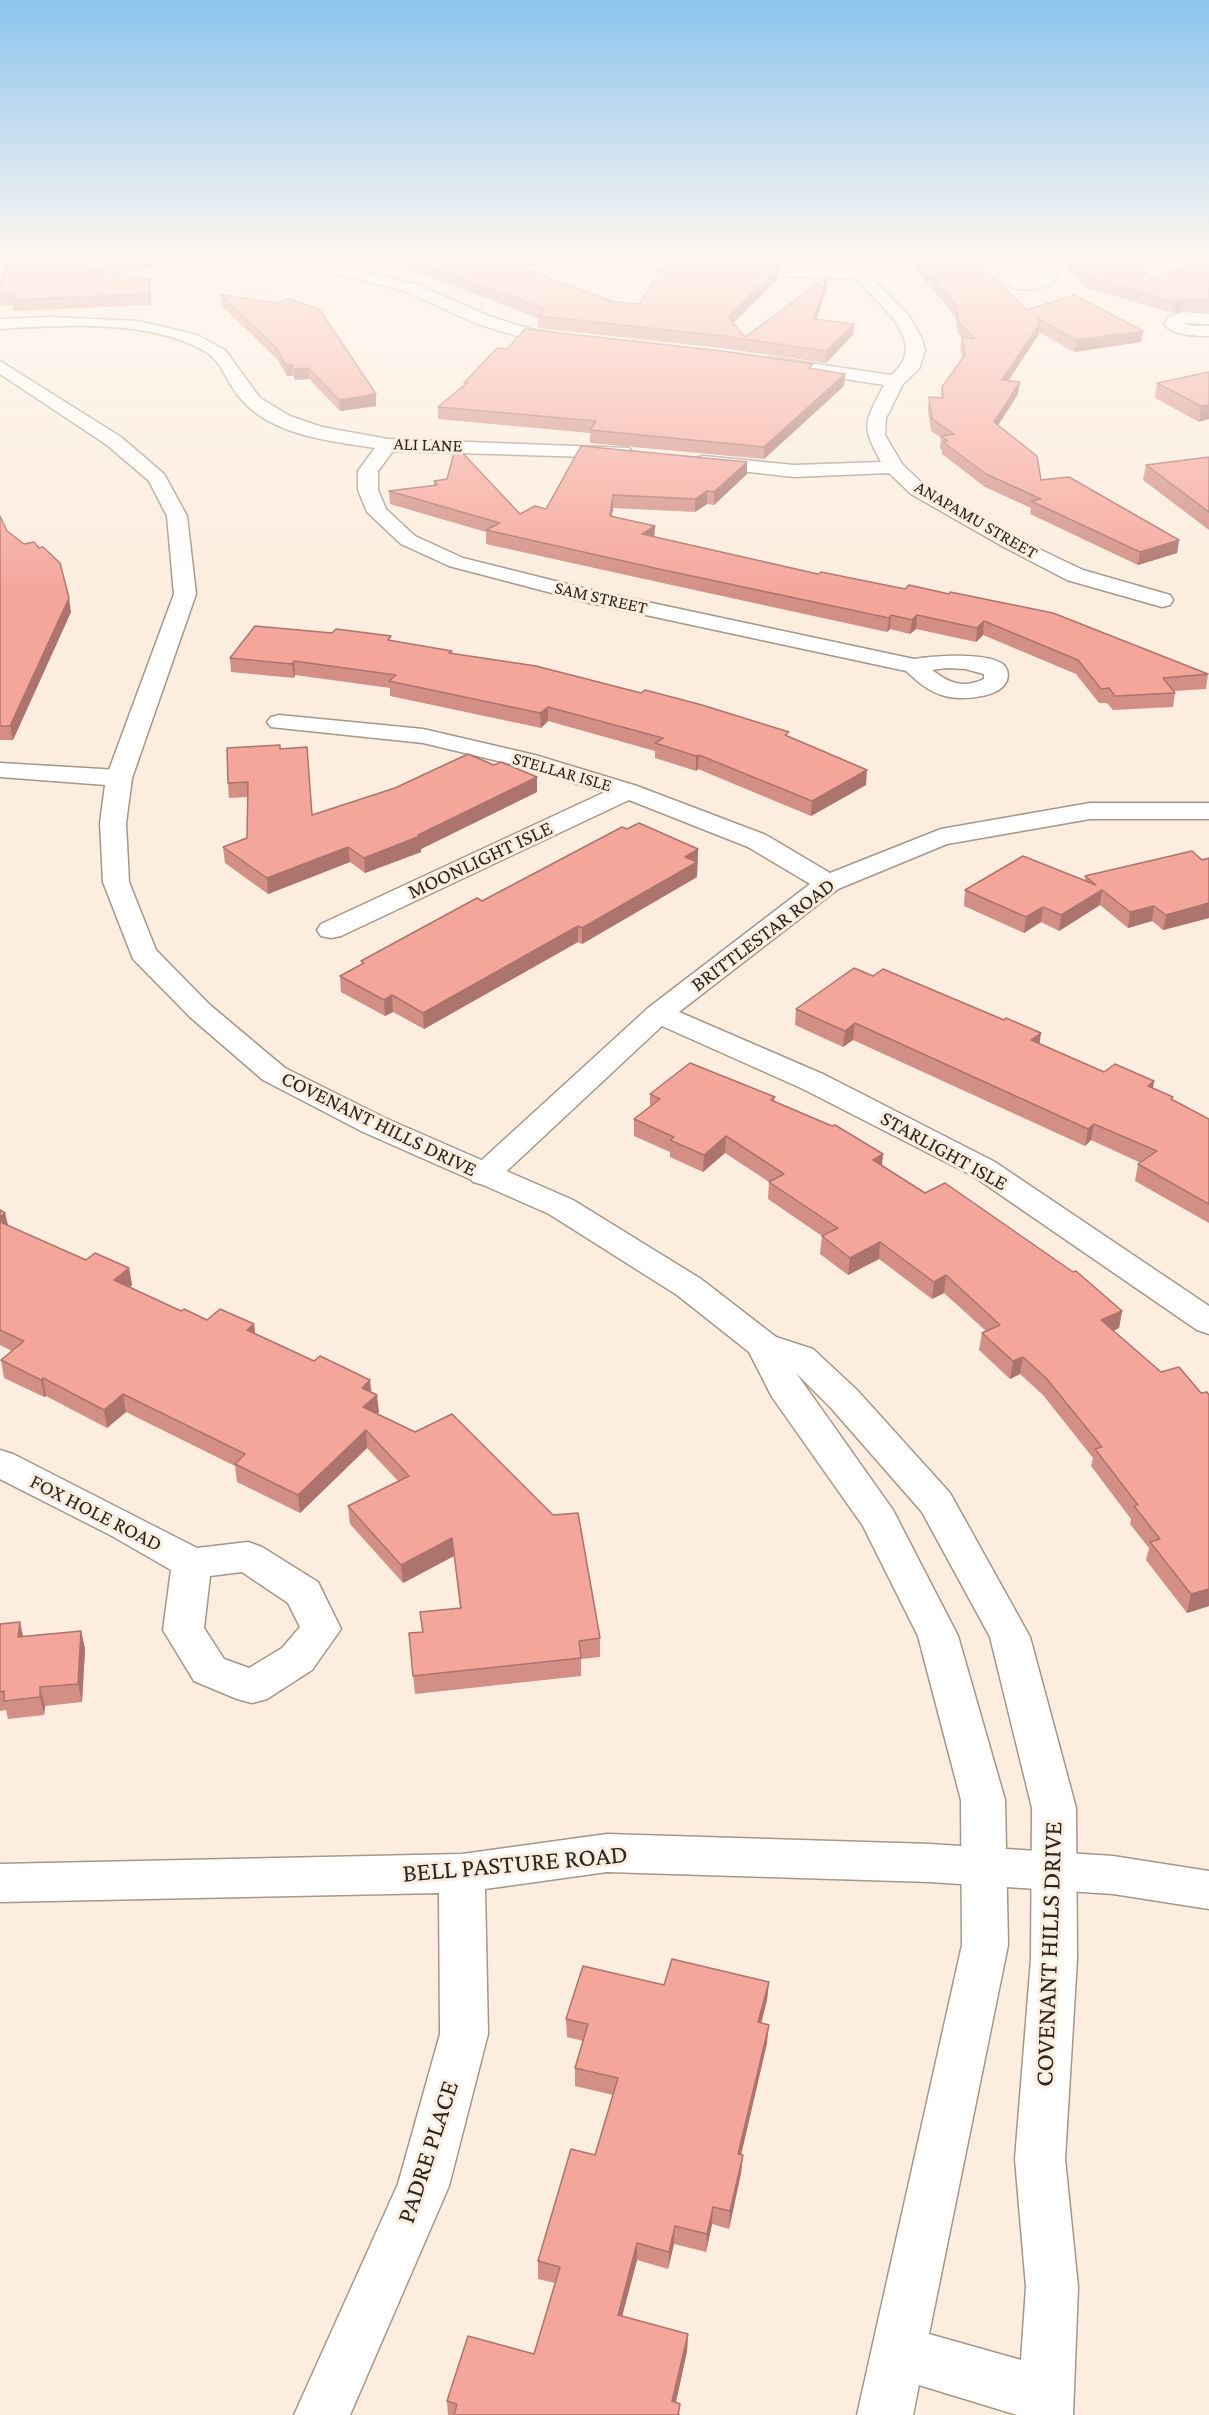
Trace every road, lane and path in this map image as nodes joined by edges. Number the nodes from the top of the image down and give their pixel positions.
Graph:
1 (4, 369) edge
2 (229, 369) edge
3 (814, 369) edge
4 (910, 369) edge
5 (895, 381) junction
6 (388, 445) junction
7 (642, 454) edge
8 (681, 459) edge
9 (894, 467) junction
10 (1162, 600) dead end
11 (914, 666) dead end
12 (279, 722) dead end
13 (0, 770) edge
14 (119, 778) junction
15 (628, 791) junction
16 (1209, 811) edge
17 (828, 883) junction
18 (331, 930) dead end
19 (658, 1014) junction
20 (484, 1174) junction
21 (1209, 1322) edge
22 (763, 1345) junction
23 (0, 1463) edge
24 (192, 1563) dead end
25 (984, 1867) junction
26 (462, 1873) junction
27 (1054, 1873) junction
28 (0, 1883) edge
29 (1209, 1890) edge
30 (899, 2352) junction
31 (1046, 2405) edge
32 (322, 2415) edge
33 (885, 2415) edge

1 - 14 street, COVENANT HILLS DRIVE
2 - 6 street, ALI LANE
3 - 5 street
4 - 5 street, ANAPAMU STREET
5 - 9 street, ANAPAMU STREET
6 - 7 street, ALI LANE
6 - 11 street, SAM STREET
8 - 9 street
9 - 10 street, ANAPAMU STREET
12 - 15 street, STELLAR ISLE
13 - 14 street
14 - 20 street, COVENANT HILLS DRIVE
15 - 17 street, STELLAR ISLE
15 - 18 street, MOONLIGHT ISLE
16 - 17 street, BRITTLESTAR ROAD
17 - 19 street, BRITTLESTAR ROAD
19 - 20 street, BRITTLESTAR ROAD
19 - 21 street, STARLIGHT ISLE
20 - 22 street, COVENANT HILLS DRIVE
22 - 25 street, COVENANT HILLS DRIVE
22 - 27 street, COVENANT HILLS DRIVE
23 - 24 street, FOX HOLE ROAD
25 - 26 street, BELL PASTURE ROAD
25 - 27 street, BELL PASTURE ROAD
25 - 30 street, COVENANT HILLS DRIVE
26 - 28 street, BELL PASTURE ROAD
26 - 32 street, PADRE PLACE
27 - 29 street, BELL PASTURE ROAD
27 - 31 street, COVENANT HILLS DRIVE
30 - 31 street
30 - 33 street, COVENANT HILLS DRIVE

